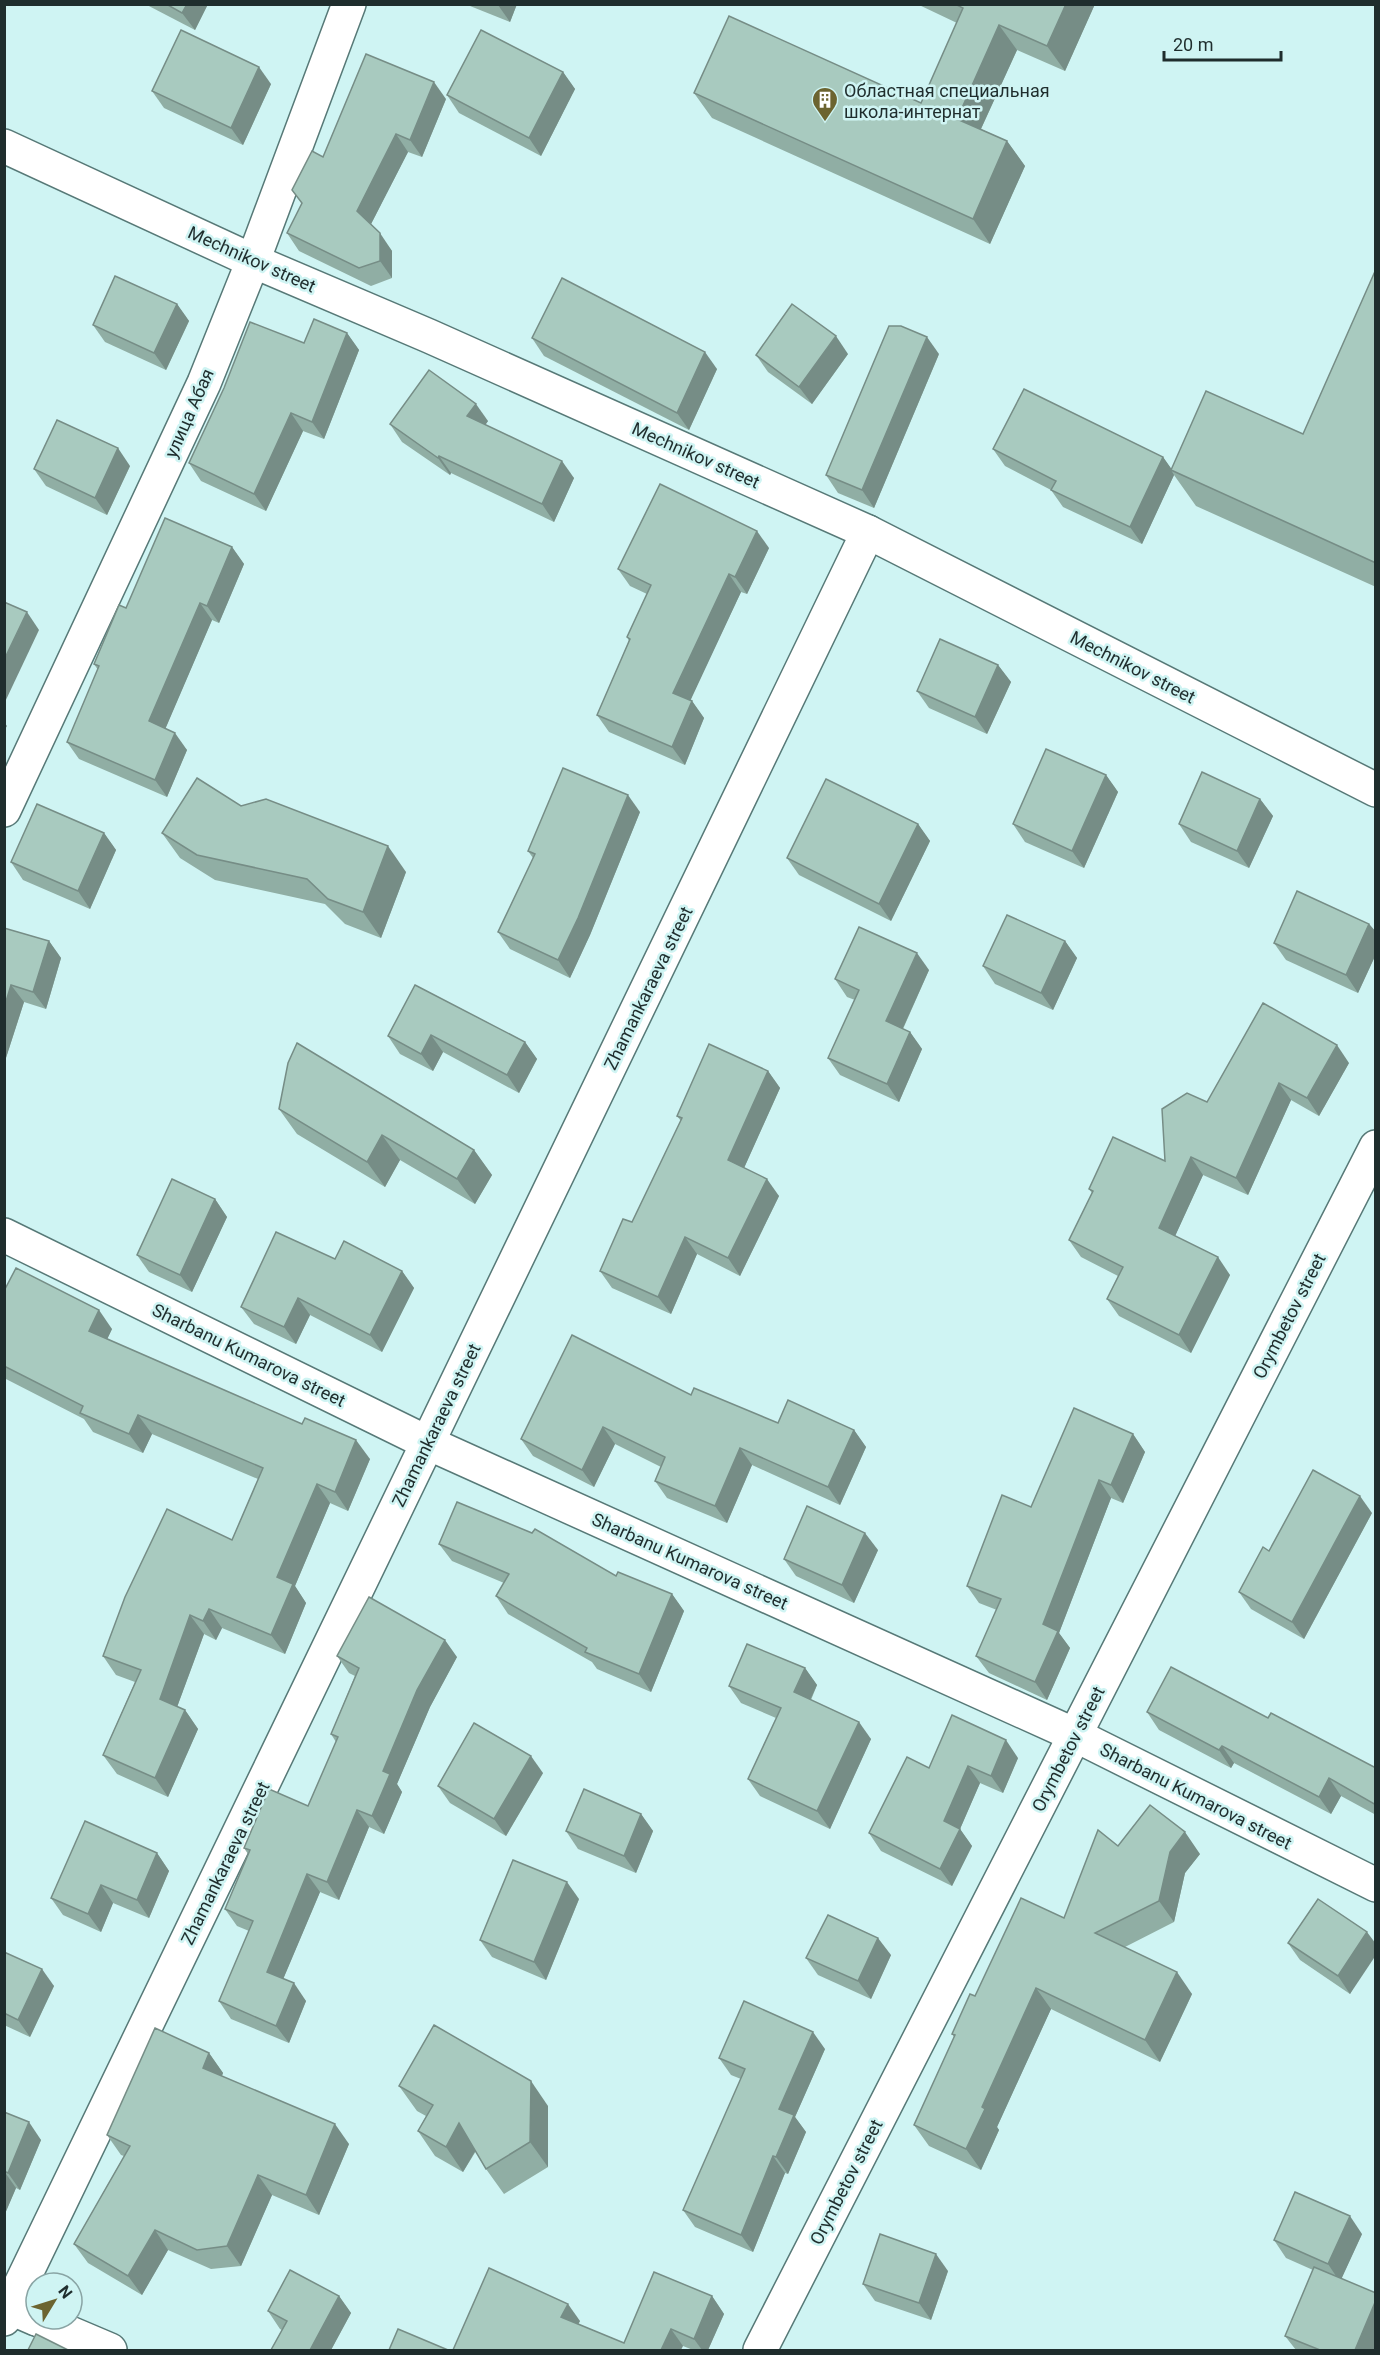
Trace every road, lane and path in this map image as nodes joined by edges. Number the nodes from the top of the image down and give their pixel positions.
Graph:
1 (349, 4) edge
2 (4, 146) edge
3 (253, 261) junction
4 (868, 532) junction
5 (1376, 790) edge
6 (4, 810) edge
7 (1376, 1148) edge
8 (4, 1235) edge
9 (428, 1443) junction
10 (1075, 1735) junction
11 (1376, 1885) edge
12 (18, 2314) edge
13 (110, 2350) edge
14 (760, 2350) edge

1 - 3 street, улица Абая
2 - 3 street, Mechnikov street
3 - 4 street, Mechnikov street
3 - 6 street, улица Абая
4 - 5 street, Mechnikov street
4 - 9 street, Zhamankaraeva street
7 - 10 street, Orymbetov street
8 - 9 street, Sharbanu Kumarova street
9 - 10 street, Sharbanu Kumarova street
9 - 12 street, Zhamankaraeva street
10 - 11 street, Sharbanu Kumarova street
10 - 14 street, Orymbetov street
12 - 13 street

